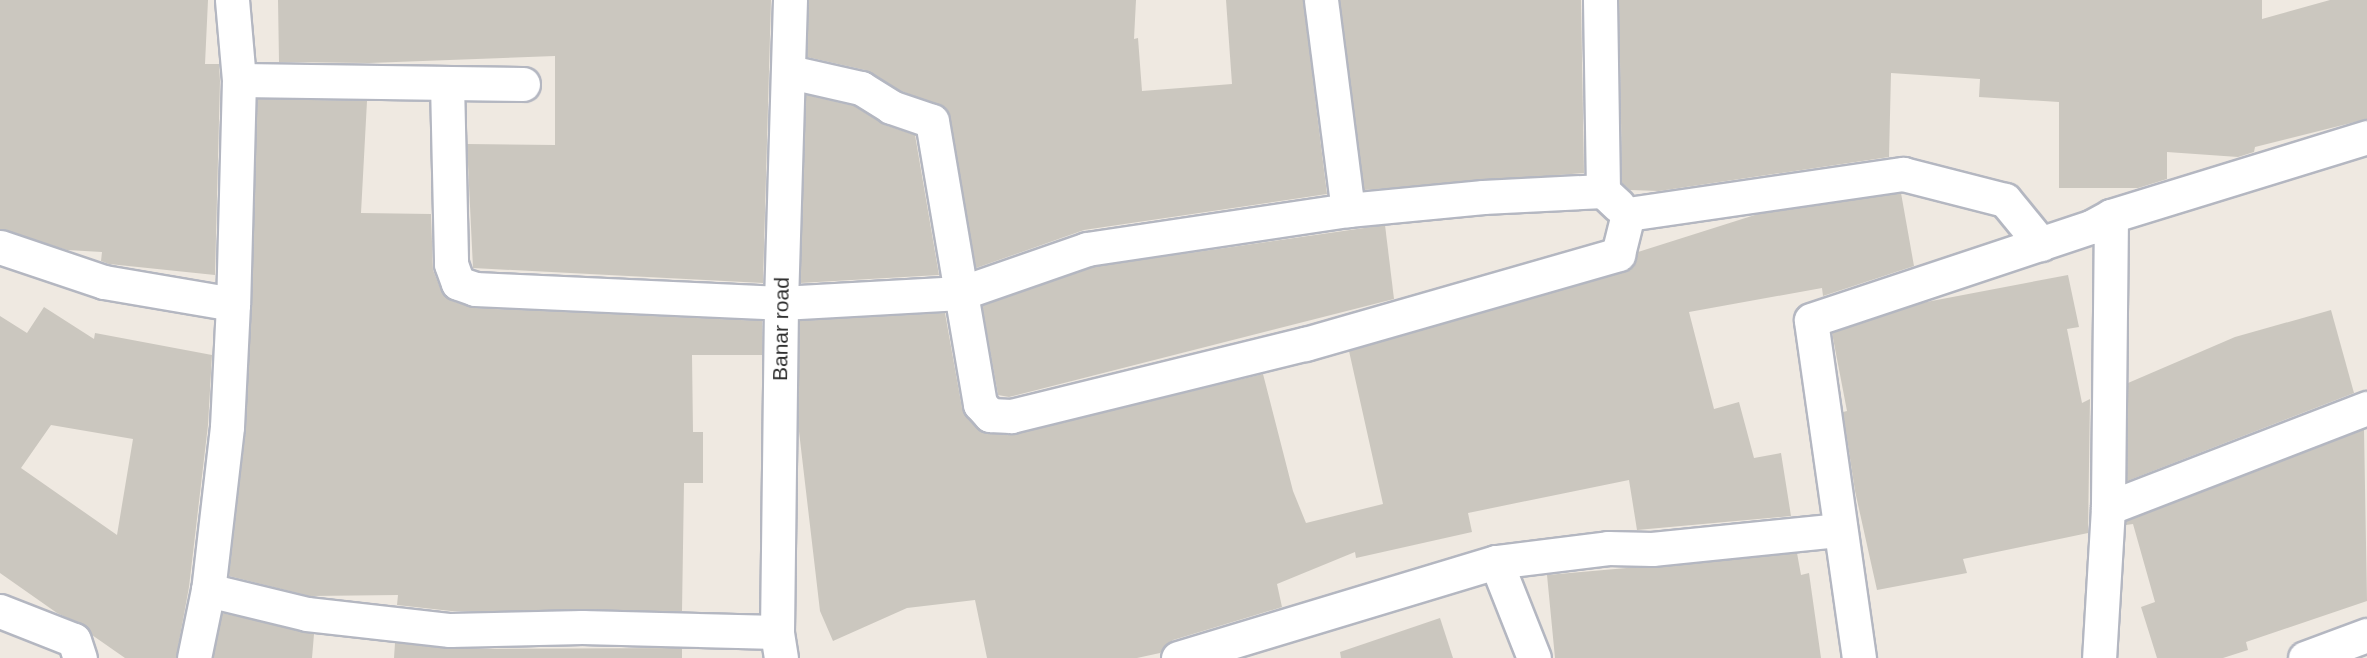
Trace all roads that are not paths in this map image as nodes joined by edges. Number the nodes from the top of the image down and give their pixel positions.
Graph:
1 (232, 0) edge
2 (790, 0) edge
3 (1321, 0) edge
4 (1600, 0) edge
5 (790, 72) junction
6 (239, 80) junction
7 (447, 83) junction
8 (523, 84) dead end
9 (2367, 137) edge
10 (1603, 191) junction
11 (1348, 210) junction
12 (1628, 214) junction
13 (2111, 216) junction
14 (2041, 244) junction
15 (0, 247) edge
16 (961, 293) junction
17 (781, 303) junction
18 (233, 304) junction
19 (2367, 408) edge
20 (2109, 508) junction
21 (1840, 530) junction
22 (1496, 562) junction
23 (208, 591) junction
24 (0, 611) edge
25 (2367, 635) edge
26 (779, 645) edge
27 (80, 658) edge
28 (194, 658) edge
29 (1178, 658) edge
30 (1534, 658) edge
31 (1858, 658) edge
32 (2099, 658) edge
33 (2305, 658) edge

1 - 6 street
2 - 5 street, Banar road
3 - 11 street
4 - 10 street
5 - 16 street
5 - 17 street, Banar road
6 - 7 street
6 - 18 street
7 - 8 street
7 - 17 street
9 - 13 street
10 - 11 street
10 - 12 street
11 - 16 street
12 - 14 street
12 - 16 street
13 - 14 street
13 - 20 street
14 - 21 street
15 - 18 street
16 - 17 street
17 - 26 street, Banar road
18 - 23 street
19 - 20 street
20 - 32 street
21 - 22 street
21 - 31 street
22 - 29 street
22 - 30 street
23 - 26 street
23 - 28 street
24 - 27 street
25 - 33 street

